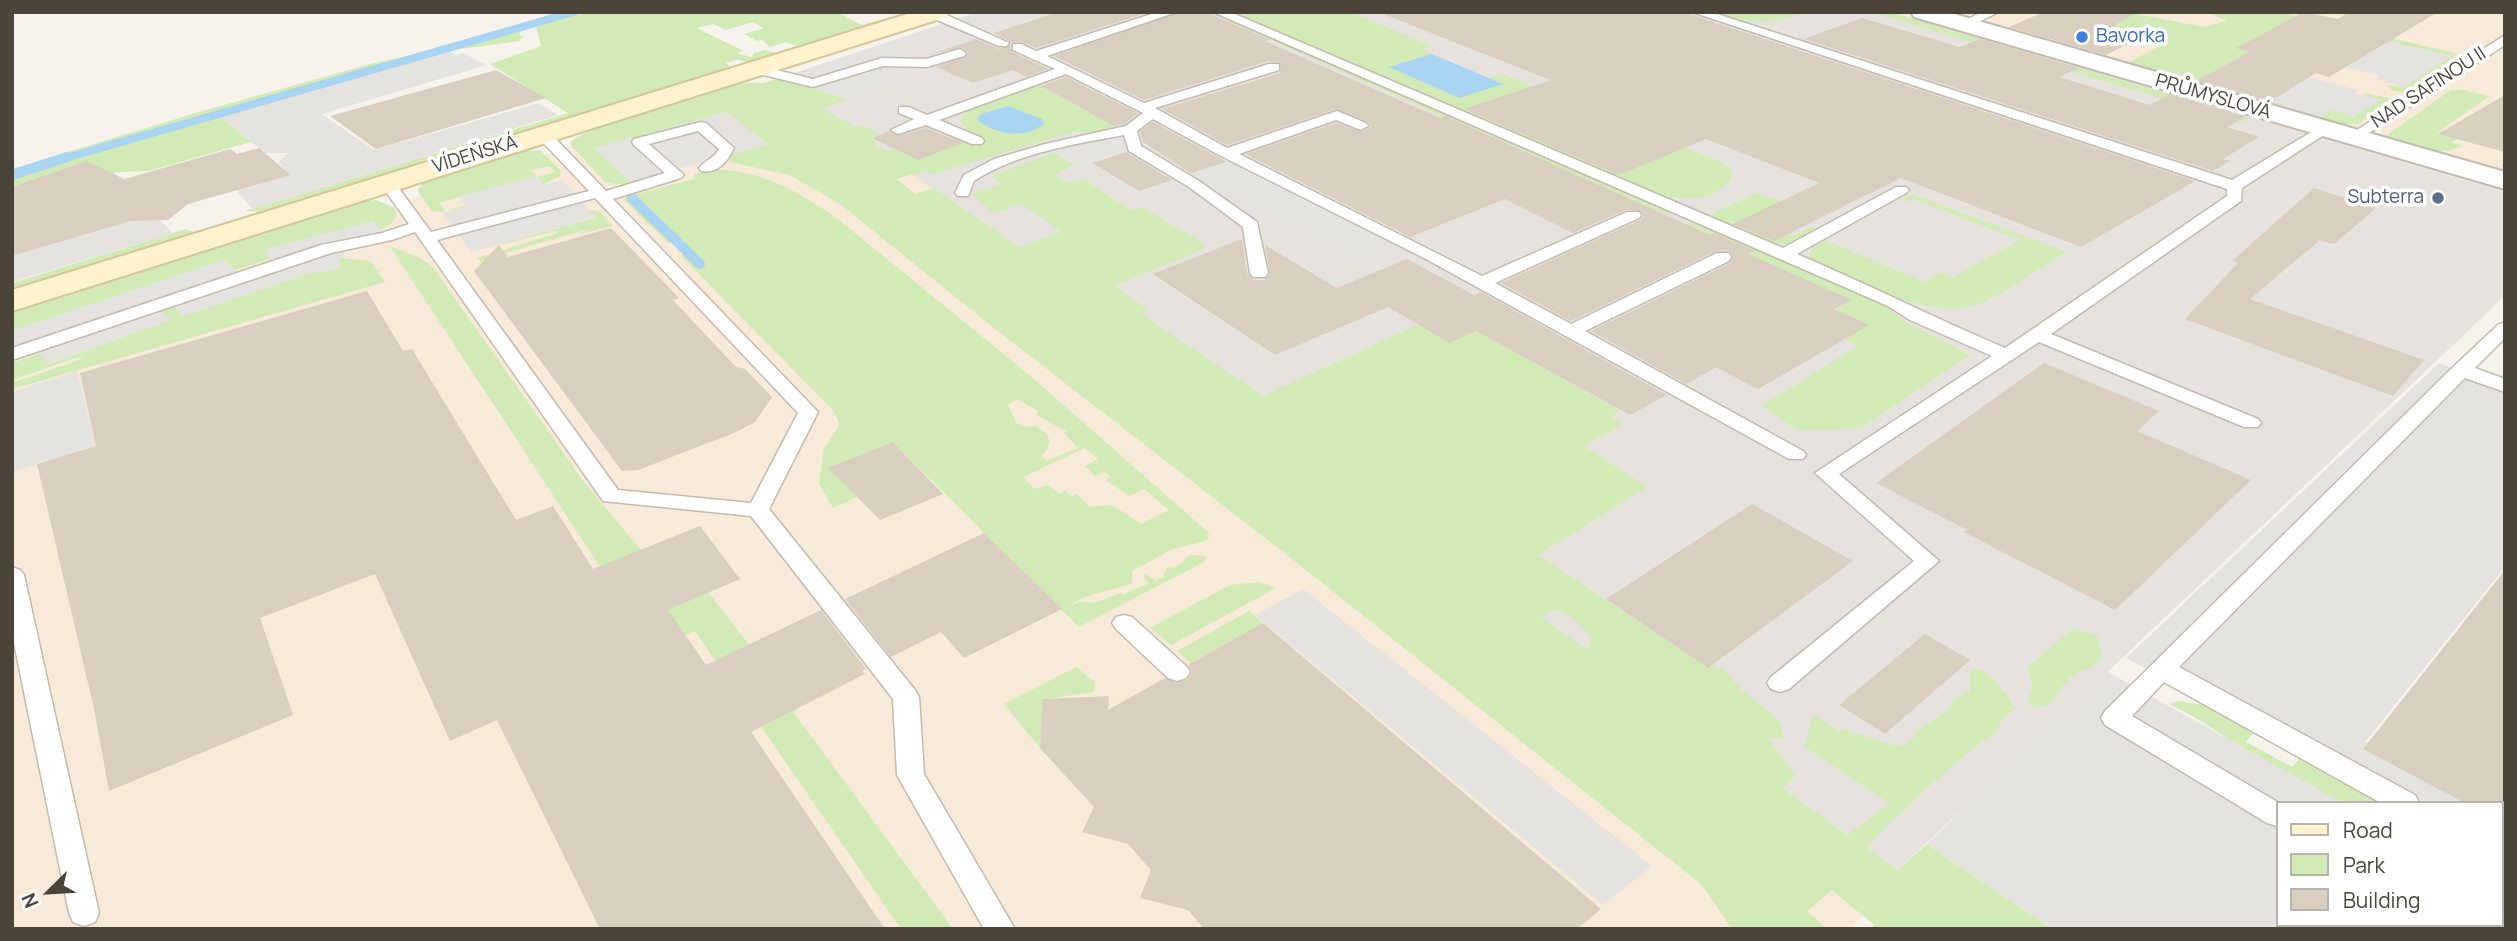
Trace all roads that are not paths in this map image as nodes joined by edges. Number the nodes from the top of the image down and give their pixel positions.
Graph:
1 (1171, 12) edge
2 (1219, 12) edge
3 (1699, 12) edge
4 (1922, 12) edge
5 (1993, 12) edge
6 (926, 14) edge
7 (1964, 24) junction
8 (2505, 39) edge
9 (1003, 43) dead end
10 (1017, 47) dead end
11 (960, 53) dead end
12 (1037, 55) junction
13 (1274, 67) dead end
14 (756, 69) junction
15 (1068, 69) junction
16 (904, 110) dead end
17 (1147, 110) junction
18 (927, 120) junction
19 (1361, 126) dead end
20 (2326, 129) junction
21 (898, 130) dead end
22 (1130, 130) junction
23 (543, 134) junction
24 (2353, 137) junction
25 (976, 141) dead end
26 (1226, 153) junction
27 (706, 168) dead end
28 (2505, 181) edge
29 (387, 183) junction
30 (2234, 186) junction
31 (1902, 190) dead end
32 (963, 193) dead end
33 (600, 195) junction
34 (1633, 215) dead end
35 (1760, 225) dead end
36 (422, 232) junction
37 (1739, 235) junction
38 (1785, 254) junction
39 (1723, 257) dead end
40 (1259, 273) dead end
41 (1480, 283) junction
42 (12, 302) edge
43 (2505, 328) edge
44 (1569, 332) junction
45 (2038, 335) junction
46 (12, 354) edge
47 (2005, 355) junction
48 (2461, 370) junction
49 (2505, 386) edge
50 (2251, 423) dead end
51 (1796, 455) dead end
52 (758, 510) junction
53 (12, 575) edge
54 (1124, 623) dead end
55 (2163, 670) junction
56 (1177, 671) dead end
57 (1780, 684) dead end
58 (2401, 801) edge
59 (2276, 814) edge
60 (84, 913) dead end
61 (1000, 929) edge

1 - 12 lane
2 - 37 lane
3 - 30 lane
4 - 7 street, PRŮMYSLOVÁ
5 - 7 lane
6 - 9 lane
6 - 14 main road, VÍDEŇSKÁ
7 - 20 street, PRŮMYSLOVÁ
8 - 24 lane, NAD SAFINOU II
10 - 12 lane
11 - 14 lane
12 - 15 lane
13 - 17 lane
14 - 23 main road, VÍDEŇSKÁ
15 - 17 lane
15 - 18 lane
16 - 18 lane
17 - 22 lane
17 - 26 lane
18 - 21 lane
18 - 25 lane
19 - 26 lane
20 - 24 street, PRŮMYSLOVÁ
20 - 30 lane
22 - 32 lane
22 - 40 lane
23 - 29 main road, VÍDEŇSKÁ
23 - 33 lane
24 - 28 street, PRŮMYSLOVÁ
26 - 41 lane
27 - 33 lane
29 - 36 lane
29 - 42 main road, VÍDEŇSKÁ
30 - 45 lane
31 - 38 lane
33 - 36 lane
33 - 52 lane
34 - 41 lane
35 - 37 lane
36 - 46 lane
36 - 52 lane
37 - 38 lane
38 - 47 lane
39 - 44 lane
41 - 44 lane
43 - 48 lane
44 - 51 lane
45 - 47 lane
45 - 50 lane
47 - 57 lane
48 - 49 lane
48 - 55 lane
52 - 61 lane
53 - 60 lane
54 - 56 lane
55 - 58 lane
55 - 59 lane

